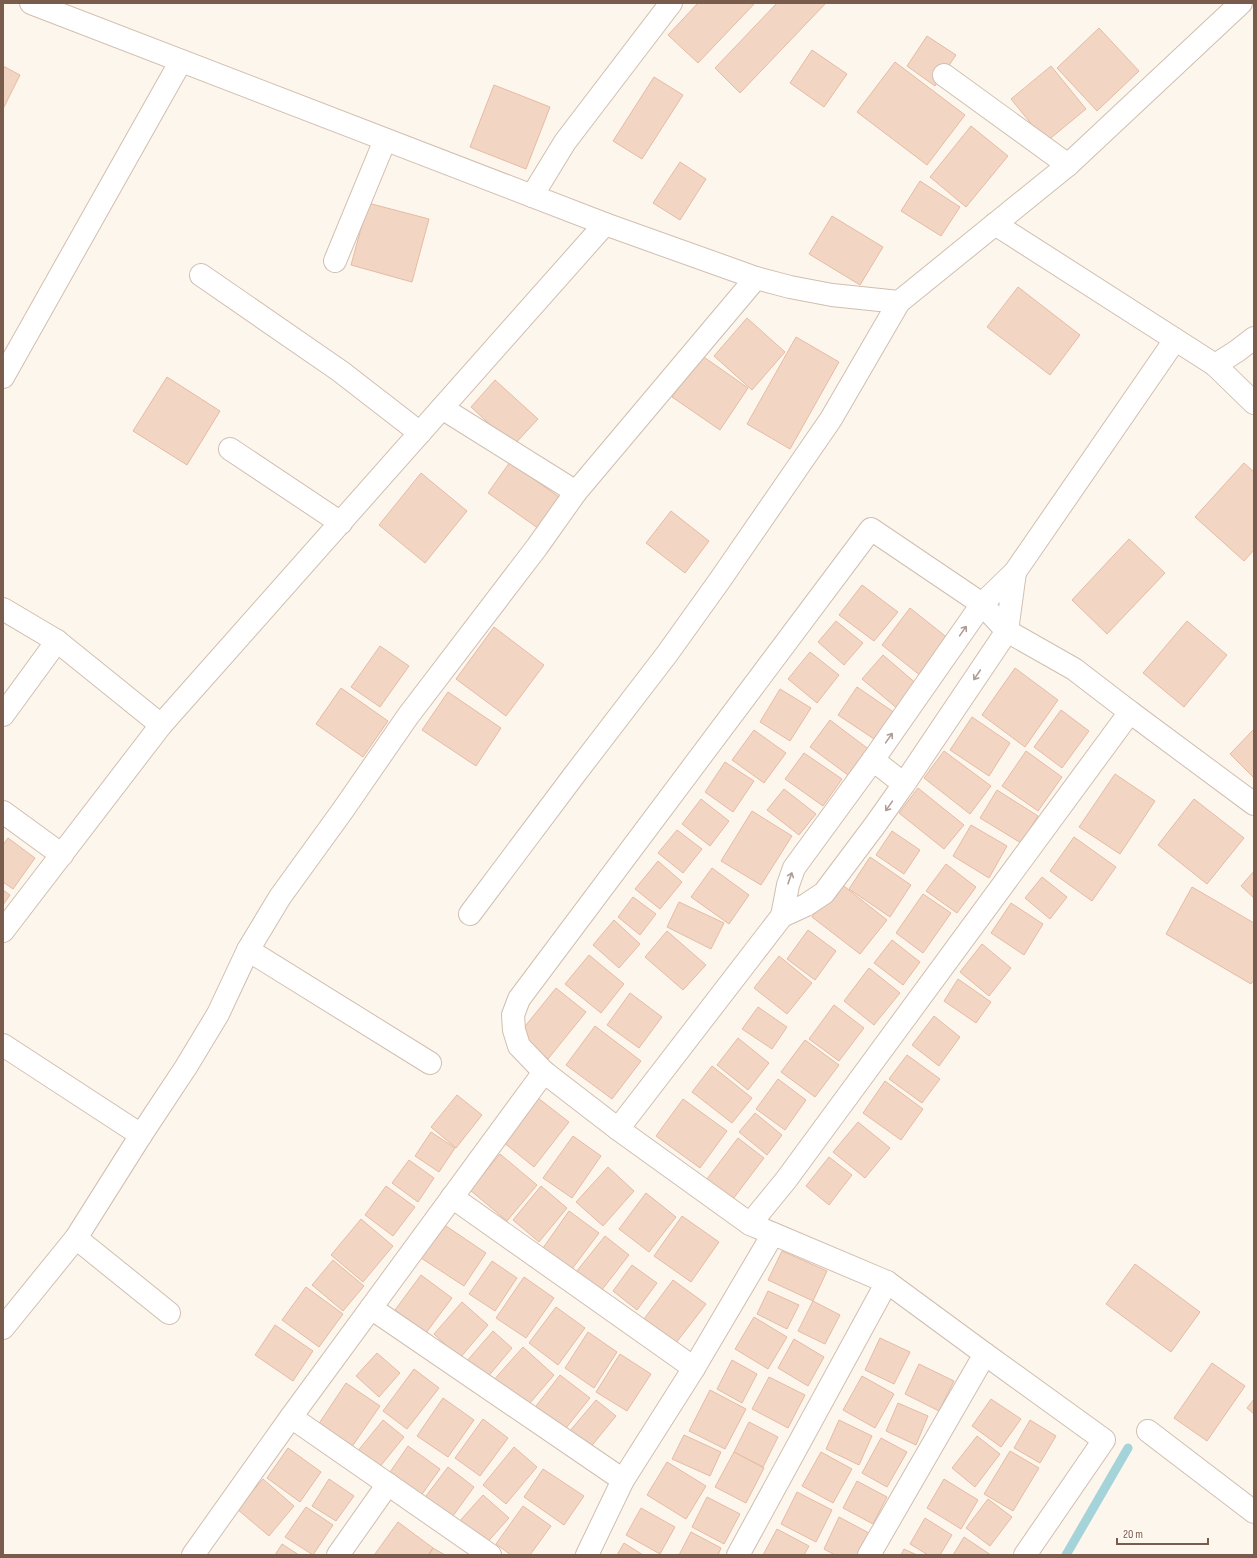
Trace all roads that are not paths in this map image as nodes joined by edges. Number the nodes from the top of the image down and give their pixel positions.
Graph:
1 (31, 3) edge
2 (671, 3) edge
3 (1241, 3) edge
4 (181, 61) junction
5 (944, 75) dead end
6 (385, 140) junction
7 (1068, 166) junction
8 (532, 196) junction
9 (605, 224) junction
10 (995, 224) junction
11 (335, 261) dead end
12 (201, 275) dead end
13 (756, 278) junction
14 (899, 302) junction
15 (1254, 338) edge
16 (1175, 340) junction
17 (1214, 365) junction
18 (3, 377) edge
19 (1254, 403) edge
20 (442, 408) junction
21 (420, 433) junction
22 (230, 449) dead end
23 (576, 492) junction
24 (341, 523) junction
25 (1015, 572) junction
26 (982, 604) junction
27 (3, 609) edge
28 (1007, 631) junction
29 (57, 641) junction
30 (1130, 712) junction
31 (3, 715) edge
32 (161, 725) junction
33 (874, 760) junction
34 (904, 784) junction
35 (1254, 804) edge
36 (3, 812) edge
37 (62, 855) junction
38 (470, 914) dead end
39 (782, 916) junction
40 (3, 931) edge
41 (248, 950) junction
42 (3, 1045) edge
43 (430, 1063) dead end
44 (544, 1072) junction
45 (618, 1128) junction
46 (141, 1135) junction
47 (452, 1197) junction
48 (750, 1224) junction
49 (773, 1234) junction
50 (76, 1238) junction
51 (887, 1282) junction
52 (371, 1308) junction
53 (169, 1313) dead end
54 (3, 1328) edge
55 (984, 1354) junction
56 (694, 1368) junction
57 (291, 1417) junction
58 (1148, 1432) dead end
59 (623, 1480) junction
60 (388, 1484) junction
61 (1254, 1512) edge
62 (193, 1555) edge
63 (338, 1555) edge
64 (488, 1555) edge
65 (587, 1555) edge
66 (738, 1555) edge
67 (869, 1555) edge
68 (1025, 1555) edge

1 - 4 street
2 - 8 street
3 - 7 street
4 - 6 street
4 - 18 street
5 - 7 street
6 - 8 street
6 - 11 street
7 - 10 street
8 - 9 street
9 - 13 street
9 - 20 street
10 - 14 street
10 - 16 street
12 - 21 street
13 - 14 street
13 - 23 street
14 - 38 street
15 - 17 street
16 - 17 street
16 - 25 street
17 - 19 street
20 - 21 street
20 - 23 street
21 - 24 street
22 - 24 street
23 - 41 street
24 - 32 street
25 - 26 street
25 - 28 street
26 - 28 street
33 -> 26 street
26 - 44 street
27 - 29 street
28 - 30 street
28 -> 34 street
29 - 31 street
29 - 32 street
30 - 35 street
30 - 48 street
32 - 37 street
33 - 34 street
39 -> 33 street
34 -> 39 street
36 - 37 street
37 - 40 street
39 - 45 street
41 - 43 street
41 - 46 street
42 - 46 street
44 - 45 street
44 - 47 street
45 - 48 street
46 - 50 street
47 - 52 street
47 - 56 street
48 - 49 street
49 - 51 street
49 - 56 street
50 - 53 street
50 - 54 street
51 - 55 street
51 - 66 street
52 - 57 street
52 - 59 street
55 - 67 street
55 - 68 street
56 - 59 street
57 - 60 street
57 - 62 street
58 - 61 street
59 - 65 street
60 - 63 street
60 - 64 street

